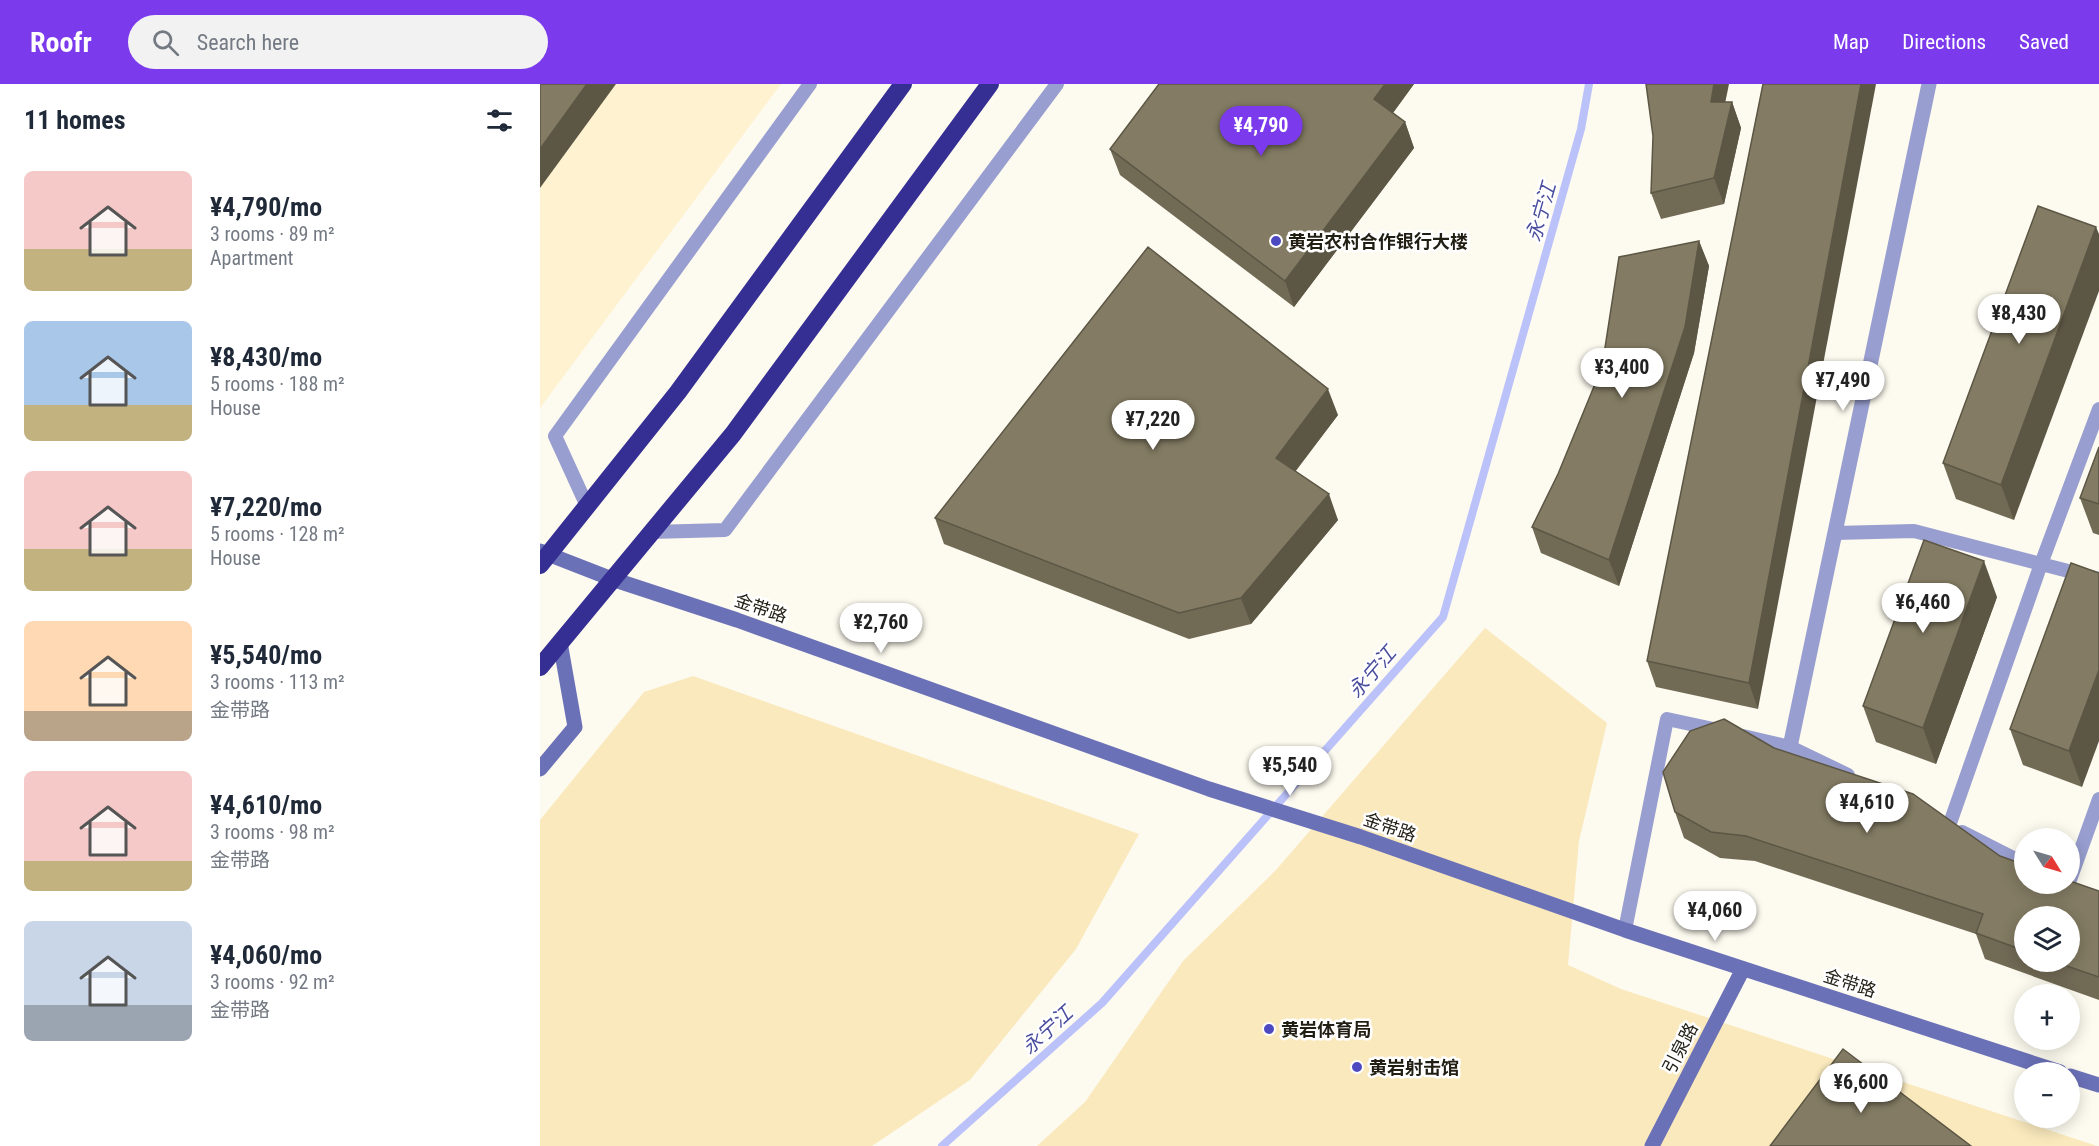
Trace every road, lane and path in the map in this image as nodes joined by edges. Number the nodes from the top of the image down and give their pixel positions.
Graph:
1 (810, 84) edge
2 (903, 84) edge
3 (990, 84) edge
4 (1057, 84) edge
5 (1929, 84) edge
6 (2099, 409) edge
7 (587, 506) junction
8 (651, 532) junction
9 (1835, 533) junction
10 (543, 557) edge
11 (2041, 564) junction
12 (612, 579) junction
13 (2099, 579) edge
14 (560, 642) junction
15 (540, 667) edge
16 (1790, 747) junction
17 (540, 769) edge
18 (1864, 783) edge
19 (2099, 799) edge
20 (2080, 852) edge
21 (2014, 858) edge
22 (1625, 930) junction
23 (1743, 969) junction
24 (2029, 1062) edge
25 (2080, 1079) edge
26 (2099, 1085) edge
27 (1652, 1146) edge

1 - 7 lane
2 - 7 highway
3 - 8 highway
4 - 8 lane
5 - 9 street
6 - 11 lane
7 - 10 highway
8 - 12 highway
9 - 11 lane
9 - 16 street
10 - 12 main road, 金带路
11 - 13 lane
11 - 21 lane
12 - 14 highway
12 - 22 main road, 金带路
14 - 15 highway
14 - 17 main road
16 - 18 lane
16 - 22 lane
19 - 20 lane
22 - 23 main road, 金带路
23 - 24 main road, 金带路
23 - 27 main road, 引泉路
25 - 26 main road

